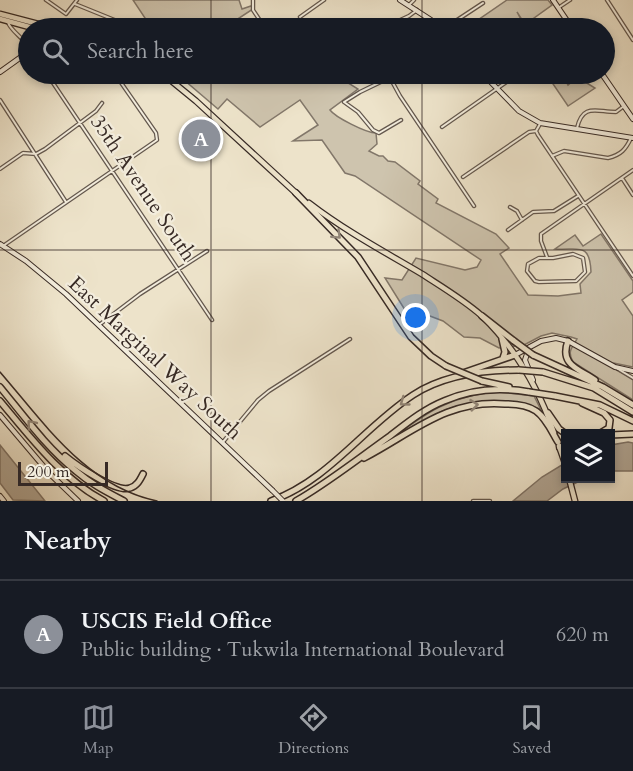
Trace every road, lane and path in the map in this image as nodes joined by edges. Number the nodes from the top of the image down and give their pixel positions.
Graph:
1 (46, 0) edge
2 (253, 0) edge
3 (324, 0) edge
4 (400, 0) edge
5 (414, 0) edge
6 (553, 0) edge
7 (570, 0) edge
8 (607, 0) edge
9 (76, 2) edge
10 (483, 3) dead end
11 (409, 5) junction
12 (558, 8) junction
13 (417, 10) junction
14 (0, 14) edge
15 (300, 17) dead end
16 (111, 18) edge
17 (258, 18) edge
18 (404, 18) edge
19 (429, 18) edge
20 (459, 18) edge
21 (565, 18) edge
22 (0, 19) edge
23 (18, 19) edge
24 (8, 22) junction
25 (18, 24) edge
26 (18, 34) edge
27 (633, 40) edge
28 (18, 59) edge
29 (0, 72) edge
30 (54, 84) edge
31 (122, 84) edge
32 (175, 84) edge
33 (377, 84) edge
34 (393, 84) edge
35 (493, 84) edge
36 (503, 84) edge
37 (609, 84) edge
38 (497, 88) junction
39 (0, 100) edge
40 (102, 104) dead end
41 (624, 106) junction
42 (633, 119) edge
43 (401, 120) dead end
44 (81, 122) junction
45 (540, 123) junction
46 (442, 126) dead end
47 (577, 130) junction
48 (536, 131) junction
49 (632, 138) edge
50 (36, 154) junction
51 (551, 156) junction
52 (0, 169) edge
53 (633, 170) edge
54 (113, 171) junction
55 (464, 177) dead end
56 (621, 178) junction
57 (296, 193) junction
58 (633, 195) edge
59 (578, 196) junction
60 (66, 202) junction
61 (584, 204) junction
62 (474, 206) dead end
63 (510, 207) dead end
64 (522, 220) junction
65 (508, 230) dead end
66 (2, 245) edge
67 (207, 251) dead end
68 (547, 257) junction
69 (179, 269) junction
70 (633, 276) edge
71 (482, 316) junction
72 (212, 320) dead end
73 (99, 326) junction
74 (350, 339) dead end
75 (502, 339) junction
76 (568, 341) junction
77 (531, 346) junction
78 (515, 355) junction
79 (503, 358) junction
80 (615, 367) junction
81 (633, 371) edge
82 (633, 378) edge
83 (436, 384) junction
84 (534, 384) junction
85 (0, 387) edge
86 (603, 387) junction
87 (512, 389) junction
88 (570, 399) junction
89 (0, 400) edge
90 (633, 405) edge
91 (633, 412) edge
92 (548, 413) junction
93 (0, 415) edge
94 (633, 421) edge
95 (607, 429) edge
96 (561, 430) edge
97 (633, 434) edge
98 (615, 435) edge
99 (45, 440) junction
100 (222, 442) junction
101 (559, 445) junction
102 (561, 452) edge
103 (347, 468) junction
104 (143, 474) dead end
105 (570, 483) edge
106 (0, 496) edge
107 (4, 501) edge
108 (78, 501) edge
109 (104, 501) edge
110 (124, 501) edge
111 (271, 501) edge
112 (283, 501) edge
113 (296, 501) edge
114 (473, 501) edge
115 (490, 501) edge
116 (575, 501) edge

1 - 9 street
2 - 17 street
3 - 15 street
4 - 11 street
5 - 11 street
6 - 12 street
7 - 12 street
8 - 27 street
9 - 16 street
10 - 20 street
11 - 13 street
12 - 21 street
13 - 18 street
13 - 19 street
14 - 23 main road
22 - 24 main road
24 - 25 main road
24 - 26 street
28 - 29 street
30 - 44 street, 35th Avenue South
31 - 54 street
32 - 57 main road
33 - 43 street
34 - 62 street
35 - 38 street
36 - 38 street
37 - 41 street
38 - 45 street
38 - 46 street
39 - 50 street
40 - 44 street
41 - 42 street
41 - 47 street
44 - 50 street
44 - 54 street, 35th Avenue South
45 - 47 street
45 - 48 street
47 - 49 street
48 - 51 street
48 - 55 street
49 - 51 street
50 - 52 street
50 - 60 street
51 - 59 street
53 - 56 street
54 - 60 street
54 - 69 street, 35th Avenue South
56 - 58 street
56 - 61 street
57 - 71 main road
57 -> 87 highway, bridge
59 - 61 street
59 - 64 street
60 - 66 street
61 - 68 street
61 - 70 street
63 - 64 street
64 - 65 street
66 - 73 street, East Marginal Way South
67 - 69 street
68 - 68 street
69 - 72 street, 35th Avenue South
69 - 73 street
71 - 75 main road
71 - 86 highway, bridge
73 - 100 street, East Marginal Way South
74 - 100 street
75 - 78 main road
75 - 79 highway
76 - 77 street
76 - 80 street
76 - 86 highway
77 - 78 street
77 - 84 street
78 - 79 highway
78 - 84 main road
79 - 83 highway
80 - 81 street
80 - 82 street
83 - 91 highway, bridge
83 -> 111 highway
84 - 92 main road
99 -> 85 highway
86 - 90 highway
87 - 88 highway, bridge
87 - 103 highway
88 - 94 highway
88 - 95 highway
89 - 109 highway
92 - 96 highway
92 - 101 main road
93 - 108 street
97 - 98 highway
99 - 104 highway
99 - 110 highway
100 - 112 street, East Marginal Way South, bridge
101 - 102 main road
103 -> 101 highway
103 - 113 highway
105 - 116 main road
106 - 107 street
114 - 115 street

